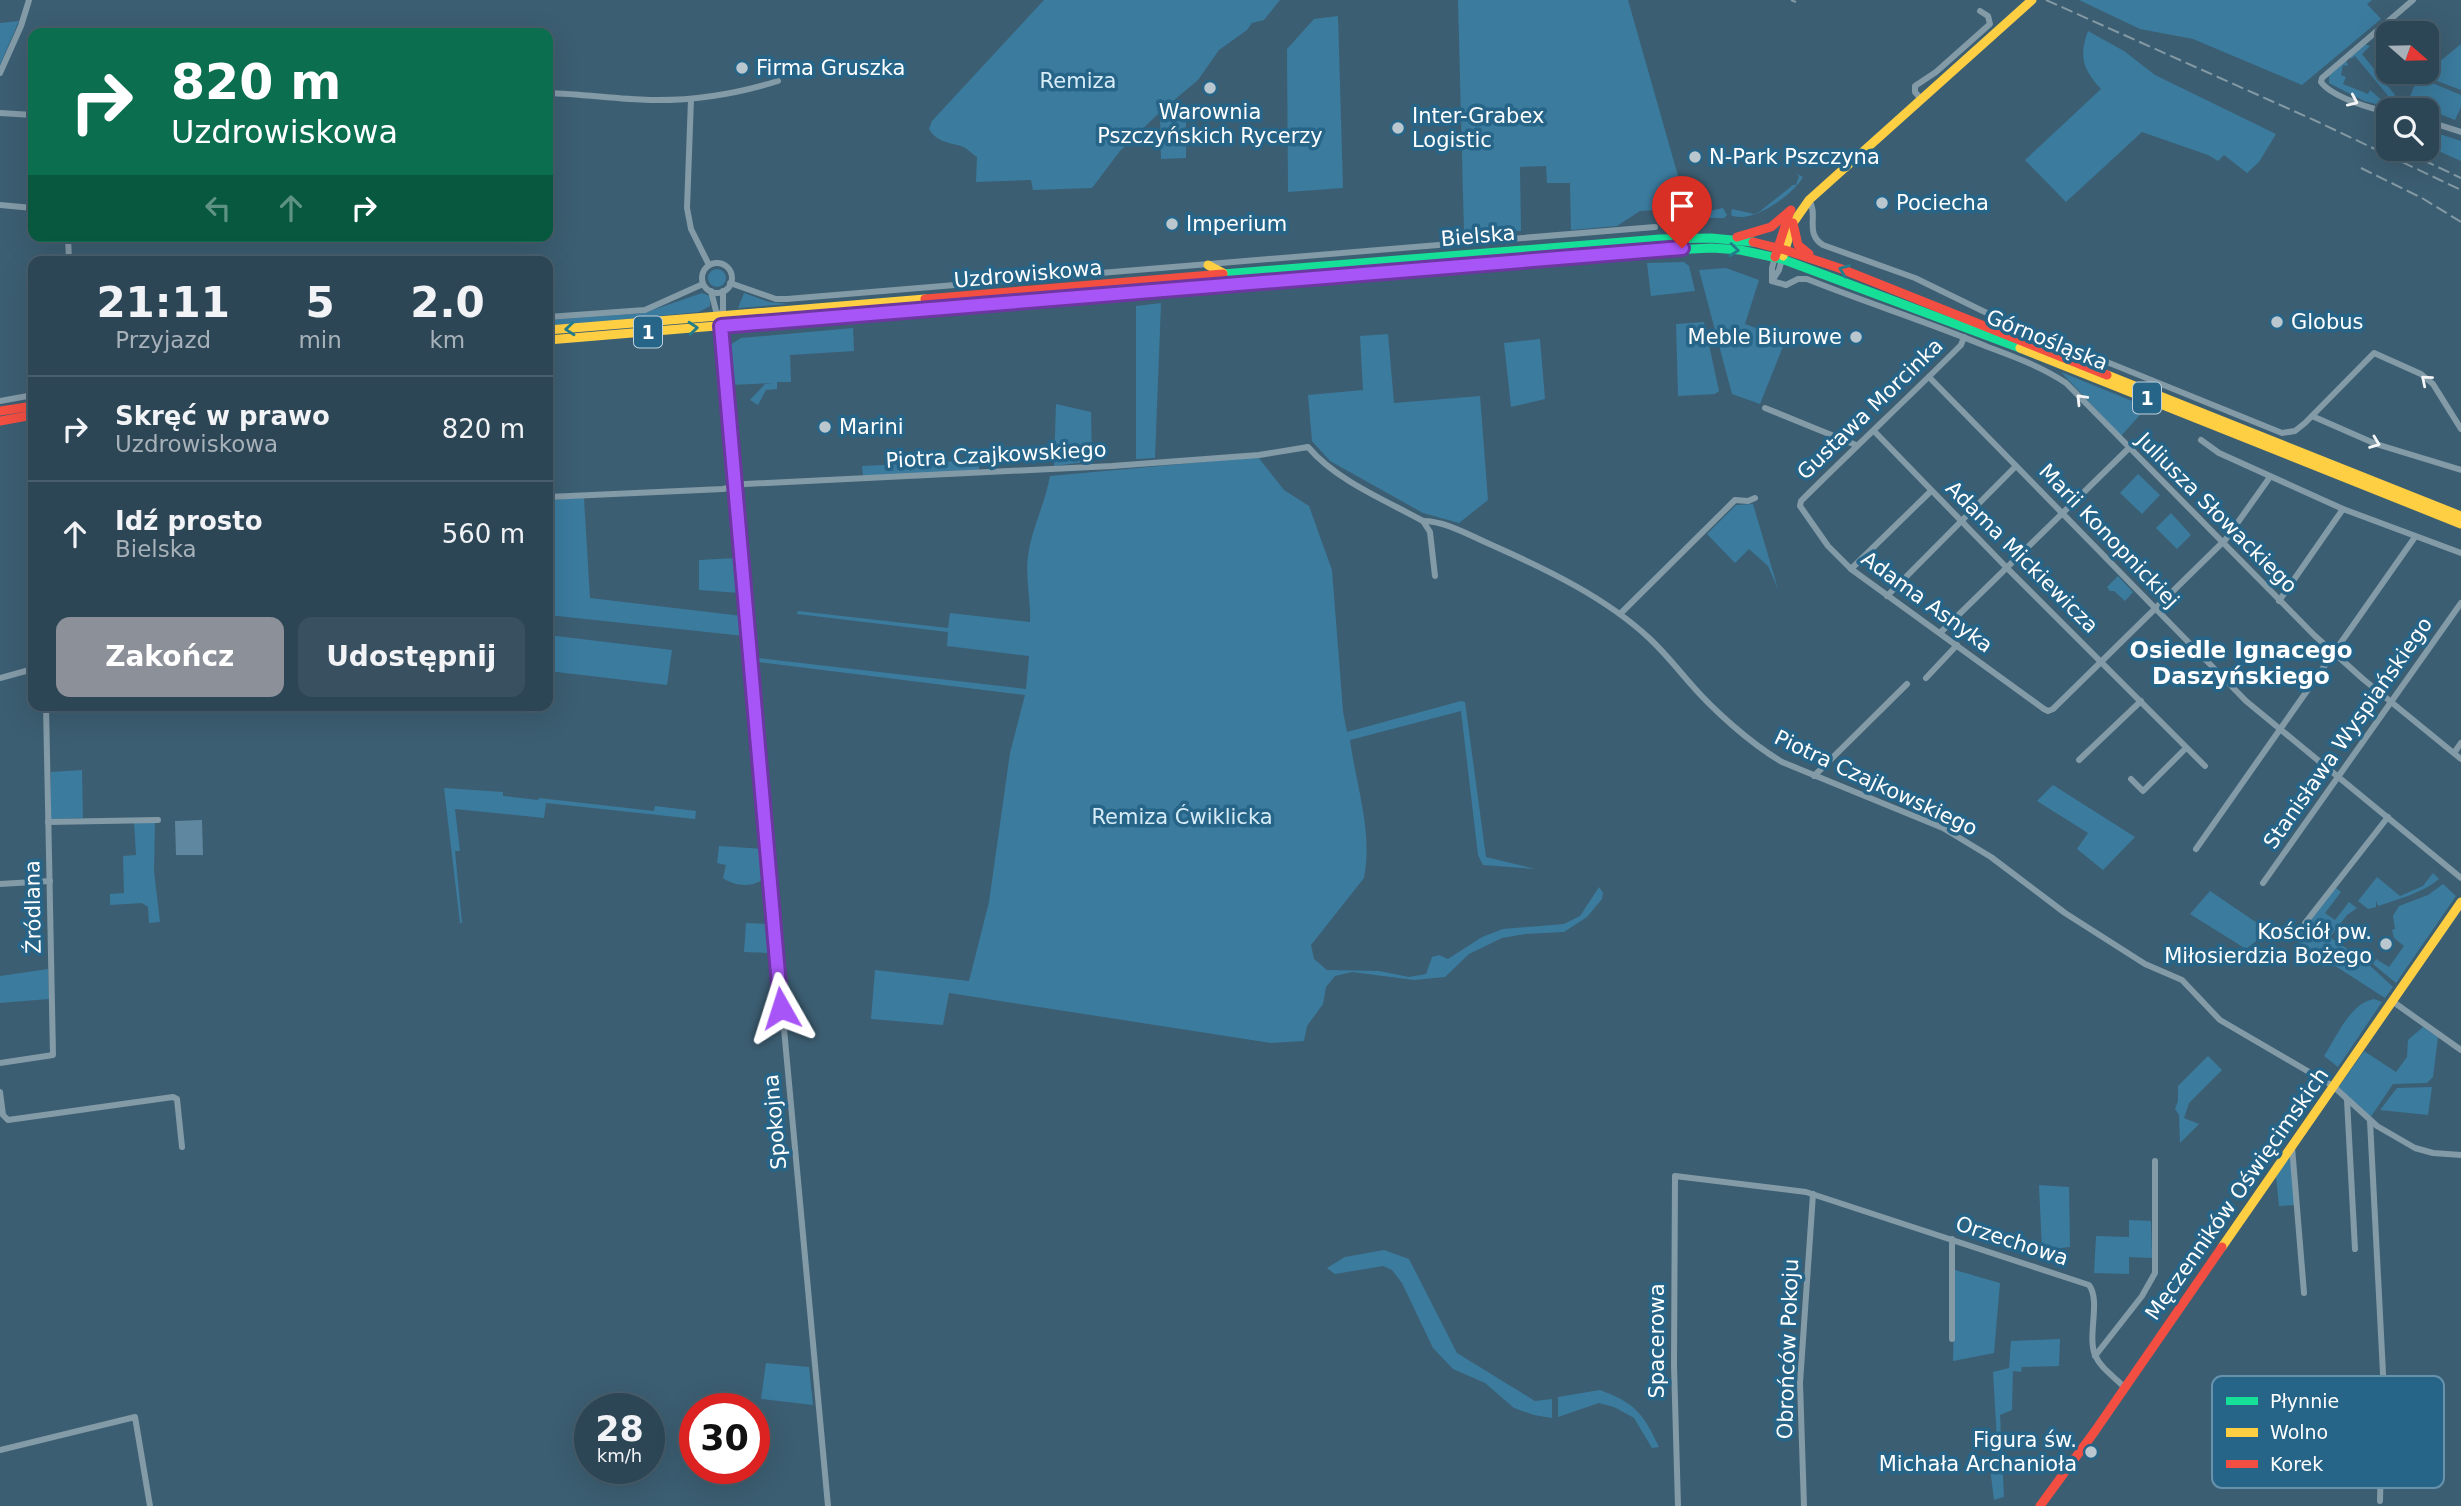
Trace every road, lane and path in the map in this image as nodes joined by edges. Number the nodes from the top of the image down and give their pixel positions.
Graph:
1 (29, 0) edge
2 (2032, 0) edge
3 (2413, 0) edge
4 (1980, 11) dead end
5 (0, 73) edge
6 (778, 82) dead end
7 (553, 93) edge
8 (691, 99) junction
9 (1921, 99) junction
10 (2376, 109) edge
11 (0, 113) edge
12 (28, 115) edge
13 (2439, 125) edge
14 (2461, 132) edge
15 (1809, 200) junction
16 (0, 205) edge
17 (28, 208) edge
18 (1791, 210) junction
19 (1793, 223) junction
20 (1655, 227) dead end
21 (1729, 239) junction
22 (1780, 253) junction
23 (1815, 259) junction
24 (709, 265) junction
25 (1208, 265) junction
26 (1227, 274) junction
27 (1290, 279) junction
28 (730, 283) junction
29 (1183, 283) junction
30 (704, 284) junction
31 (1292, 290) dead end
32 (712, 291) junction
33 (723, 291) junction
34 (553, 317) edge
35 (720, 321) junction
36 (553, 331) edge
37 (2039, 334) junction
38 (1964, 337) junction
39 (553, 339) edge
40 (2034, 346) junction
41 (1929, 377) junction
42 (28, 396) edge
43 (0, 401) edge
44 (28, 407) edge
45 (1765, 408) dead end
46 (0, 411) edge
47 (28, 416) edge
48 (2312, 416) junction
49 (0, 421) edge
50 (2461, 429) edge
51 (1874, 431) junction
52 (2201, 440) dead end
53 (1856, 445) junction
54 (2129, 448) junction
55 (2016, 466) junction
56 (2461, 470) edge
57 (2270, 477) junction
58 (735, 485) junction
59 (1931, 491) junction
60 (553, 498) edge
61 (1755, 498) dead end
62 (1800, 506) joint
63 (2343, 509) junction
64 (2061, 513) junction
65 (2461, 516) edge
66 (1423, 521) junction
67 (1961, 521) junction
68 (2461, 524) edge
69 (2415, 537) junction
70 (2223, 542) junction
71 (2461, 553) edge
72 (2006, 567) junction
73 (1851, 569) junction
74 (1435, 576) dead end
75 (1887, 596) junction
76 (2279, 601) junction
77 (2461, 603) edge
78 (2157, 609) junction
79 (1620, 614) junction
80 (1940, 633) junction
81 (1957, 645) junction
82 (2334, 654) junction
83 (2102, 663) junction
84 (28, 670) edge
85 (1926, 677) dead end
86 (0, 678) edge
87 (1907, 684) dead end
88 (2141, 701) junction
89 (2391, 702) junction
90 (46, 711) edge
91 (2281, 730) junction
92 (2461, 743) edge
93 (2186, 748) junction
94 (2454, 753) junction
95 (2461, 759) edge
96 (2079, 760) dead end
97 (2205, 766) dead end
98 (1814, 776) junction
99 (2338, 777) junction
100 (2131, 779) dead end
101 (2388, 817) junction
102 (158, 820) dead end
103 (48, 822) junction
104 (2196, 849) dead end
105 (2461, 878) edge
106 (50, 881) junction
107 (2263, 883) dead end
108 (0, 884) edge
109 (2461, 902) edge
110 (2457, 914) edge
111 (2305, 923) dead end
112 (2392, 1001) junction
113 (2461, 1049) edge
114 (0, 1062) edge
115 (2333, 1086) junction
116 (0, 1092) edge
117 (2347, 1100) junction
118 (2370, 1121) junction
119 (182, 1147) dead end
120 (2291, 1147) junction
121 (2461, 1155) edge
122 (2155, 1161) dead end
123 (1675, 1176) joint
124 (1813, 1195) junction
125 (1952, 1239) junction
126 (2355, 1249) dead end
127 (2304, 1293) dead end
128 (1952, 1339) dead end
129 (2095, 1356) junction
130 (2383, 1376) edge
131 (2124, 1388) junction
132 (0, 1450) edge
133 (2380, 1488) edge
134 (2380, 1500) dead end
135 (150, 1506) edge
136 (828, 1506) edge
137 (1678, 1506) edge
138 (1804, 1506) edge
139 (2040, 1506) edge

1 - 5 street
2 - 9 main road
3 -> 10 street
4 - 9 street
6 - 8 street
7 - 8 street
8 - 24 street
9 - 15 main road
11 - 12 street
13 - 14 street
15 - 18 main road
15 - 19 main road
15 - 37 street
16 - 17 street
18 - 21 main road
18 - 22 main road
19 - 22 main road
19 - 23 main road
20 - 25 street
21 - 22 main road, Bielska / 1
21 - 26 main road, Bielska / 1
22 - 23 main road, Górnośląska / 1
27 -> 22 main road, Bielska / 1
22 - 38 street, Juliusza Słowackiego
22 - 68 main road, Górnośląska / 1
40 -> 23 main road, Górnośląska / 1
24 - 28 street
24 - 30 street
25 - 26 main road
25 - 28 street
26 - 29 main road, Bielska / 1
27 - 29 main road, Bielska / 1
27 - 31 street
28 - 33 street
29 - 35 main road, Uzdrowiskowa / 1
29 - 35 main road, Uzdrowiskowa / 1
30 - 32 street
30 - 34 street
32 - 33 street
32 - 35 street
33 - 35 street
35 -> 36 main road, Uzdrowiskowa / 1
39 -> 35 main road, Uzdrowiskowa / 1
35 - 58 street, Spokojna
37 - 40 street
37 - 48 street
38 - 41 street, Gustawa Morcinka
54 -> 38 street, Juliusza Słowackiego
40 - 65 main road, Górnośląska / 1
41 - 51 street, Gustawa Morcinka
41 - 55 street, Marii Konopnickiej
42 - 43 street
44 - 46 main road
45 - 53 street
47 - 49 main road
50 -> 48 street
48 -> 56 street
51 - 53 street, Gustawa Morcinka
51 - 59 street, Adama Mickiewicza
52 - 57 street
53 - 62 street, Gustawa Morcinka
54 - 64 street
54 - 70 street, Juliusza Słowackiego
55 - 64 street, Marii Konopnickiej
55 - 67 street
57 - 63 street
57 - 70 street
58 - 60 street, Piotra Czajkowskiego
58 - 66 street, Piotra Czajkowskiego
58 - 136 street, Spokojna
59 - 67 street, Adama Mickiewicza
59 - 73 street
61 - 79 street
62 - 73 street, Adama Asnyka
63 - 69 street
63 - 76 street
64 - 72 street
64 - 78 street, Marii Konopnickiej
66 - 74 street
66 - 79 street, Piotra Czajkowskiego
67 - 72 street, Adama Mickiewicza
67 - 75 street
69 - 71 street
69 - 82 street
70 - 76 street, Juliusza Słowackiego
70 - 78 street
72 - 80 street
72 - 83 street, Adama Mickiewicza
73 - 75 street, Adama Asnyka
75 - 80 street, Adama Asnyka
76 - 82 street, Juliusza Słowackiego
77 - 89 street, Stanisława Wyspiańskiego
78 - 83 street
78 - 91 street, Marii Konopnickiej
79 - 98 street, Piotra Czajkowskiego
80 - 81 street, Adama Asnyka
81 - 83 street, Adama Asnyka
81 - 85 street
82 - 89 street, Juliusza Słowackiego
82 - 91 street
83 - 88 street, Adama Mickiewicza
84 - 86 street
87 - 98 street
88 - 93 street, Adama Mickiewicza
88 - 96 street
89 - 94 street, Juliusza Słowackiego
89 - 99 street, Stanisława Wyspiańskiego
90 - 103 street, Źródlana
91 - 99 street, Marii Konopnickiej
91 - 104 street
92 - 94 street
93 - 97 street, Adama Mickiewicza
93 - 100 street
94 - 95 street, Juliusza Słowackiego
98 - 115 street, Piotra Czajkowskiego
99 - 101 street, Marii Konopnickiej
99 - 107 street, Stanisława Wyspiańskiego
101 - 105 street, Marii Konopnickiej
101 - 111 street
102 - 103 street
103 - 106 street, Źródlana
106 - 108 street
106 - 114 street, Źródlana
109 - 110 main road, Męczenników Oświęcimskich
110 - 112 main road, Męczenników Oświęcimskich
112 - 113 street
112 - 115 main road, Męczenników Oświęcimskich
115 - 117 street, Piotra Czajkowskiego
115 - 120 main road, Męczenników Oświęcimskich
116 - 119 street
117 - 118 street, Piotra Czajkowskiego
117 - 126 street
118 - 121 street, Piotra Czajkowskiego
118 - 130 street
120 - 127 street
120 - 131 main road, Męczenników Oświęcimskich
122 - 129 street
123 - 124 street, Orzechowa
123 - 137 street, Spacerowa
124 - 125 street, Orzechowa
124 - 138 street, Obrońców Pokoju
125 - 128 street
125 - 129 street, Orzechowa
129 - 131 street
131 - 139 main road, Męczenników Oświęcimskich
132 - 135 street
133 - 134 street

